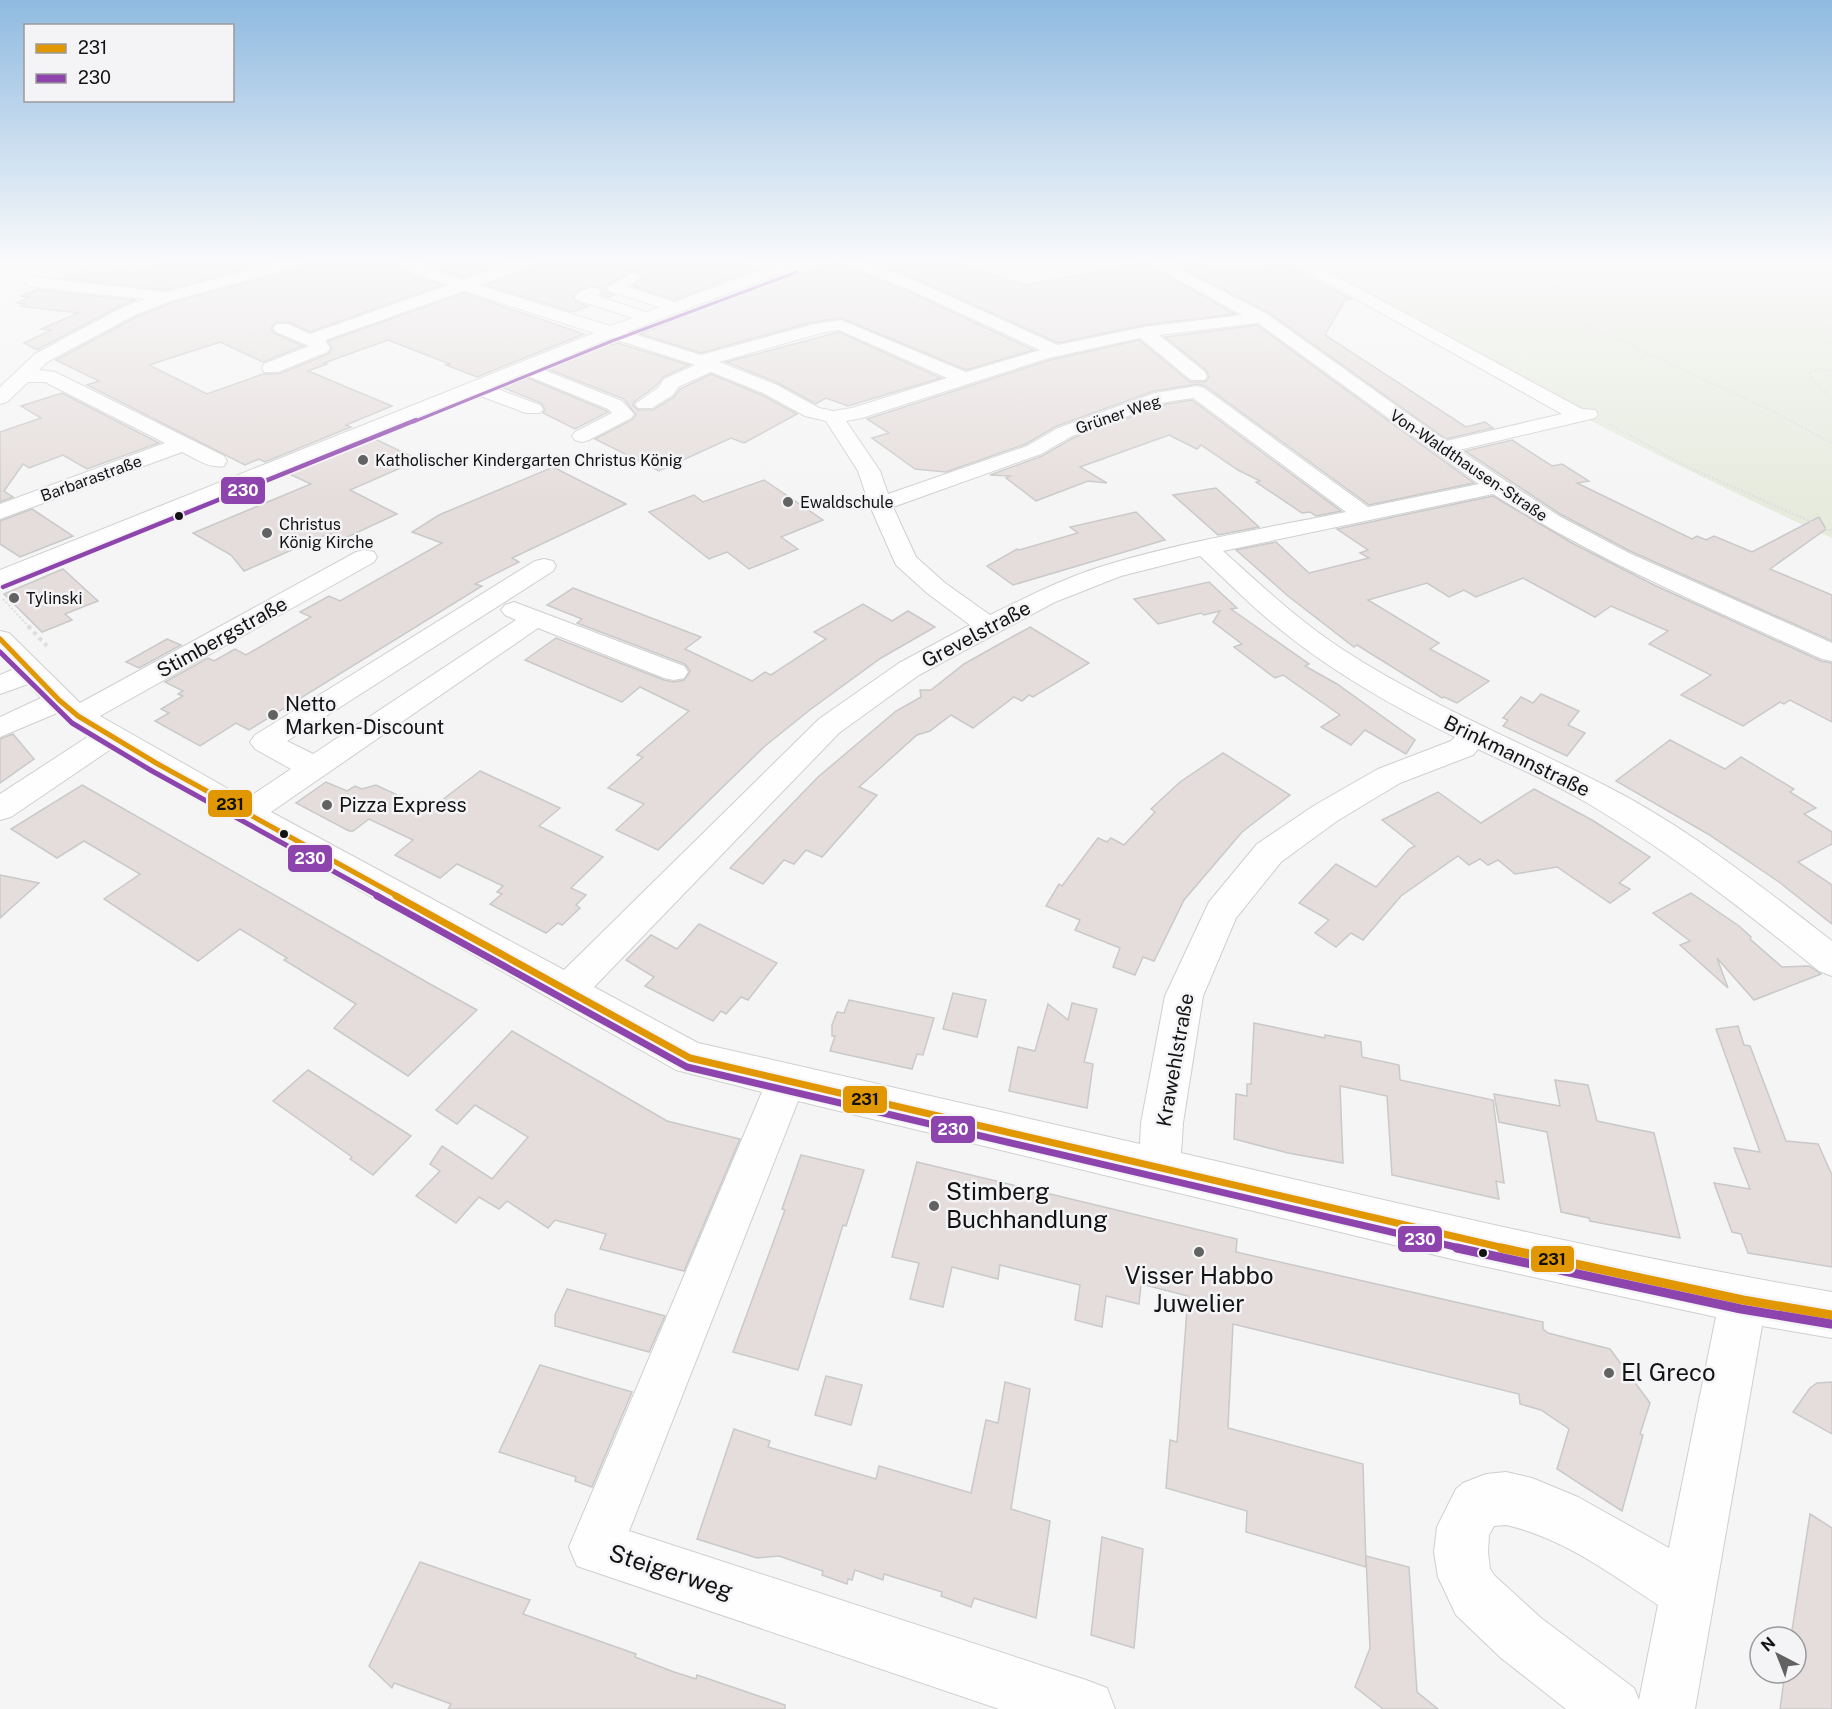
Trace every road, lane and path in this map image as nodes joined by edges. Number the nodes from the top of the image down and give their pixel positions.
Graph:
1 (69, 343) edge
2 (316, 343) edge
3 (585, 343) edge
4 (641, 343) edge
5 (772, 343) edge
6 (882, 343) edge
7 (1039, 343) edge
8 (1095, 343) edge
9 (1157, 343) edge
10 (1295, 343) edge
11 (1450, 343) edge
12 (1625, 343) edge
13 (1057, 351) junction
14 (706, 363) junction
15 (271, 368) dead end
16 (523, 368) junction
17 (1832, 371) edge
18 (21, 376) junction
19 (1198, 376) dead end
20 (966, 379) junction
21 (475, 387) junction
22 (0, 398) edge
23 (1832, 399) edge
24 (645, 404) dead end
25 (533, 409) dead end
26 (836, 421) junction
27 (582, 436) dead end
28 (1832, 443) edge
29 (183, 444) junction
30 (1442, 448) junction
31 (216, 461) dead end
32 (1497, 488) junction
33 (880, 504) junction
34 (0, 512) edge
35 (1366, 516) junction
36 (1205, 548) junction
37 (365, 557) dead end
38 (544, 566) dead end
39 (5, 578) edge
40 (491, 599) junction
41 (533, 620) junction
42 (988, 626) junction
43 (0, 639) edge
44 (1832, 653) edge
45 (29, 670) edge
46 (674, 672) dead end
47 (69, 709) junction
48 (0, 728) edge
49 (111, 736) junction
50 (1473, 736) junction
51 (314, 768) junction
52 (0, 809) edge
53 (249, 812) junction
54 (1832, 961) edge
55 (568, 990) junction
56 (786, 1082) junction
57 (1159, 1169) junction
58 (1743, 1300) junction
59 (1832, 1315) edge
60 (1689, 1593) junction
61 (1086, 1709) edge
62 (1613, 1709) edge
63 (1666, 1709) edge

1 - 18 street
2 - 15 street
3 - 16 street
4 - 14 street
5 - 14 street
6 - 20 street
7 - 13 street
8 - 13 street
9 - 19 street
10 - 30 street, Von-Waldthausen-Straße
11 - 30 street
12 - 28 path
13 - 20 street
14 - 24 street
14 - 26 street
16 - 21 street
16 - 27 street
17 - 23 path
18 - 22 street
18 - 29 street, Barbarastraße
20 - 26 street
21 - 25 street
21 - 39 street
26 - 33 street
29 - 31 street, Barbarastraße
29 - 34 street, Barbarastraße
30 - 32 street, Von-Waldthausen-Straße
32 - 35 street, Grevelstraße
32 - 44 street, Von-Waldthausen-Straße
33 - 35 street, Grüner Weg
33 - 42 street
35 - 36 street, Grevelstraße
36 - 42 street, Grevelstraße
36 - 50 street, Brinkmannstraße
37 - 47 street, Stimbergstraße
38 - 40 street
39 - 45 path
40 - 41 street
40 - 51 street
41 - 46 street
41 - 51 street
42 - 55 street, Grevelstraße
43 - 45 street
45 - 47 street
47 - 48 street, Stimbergstraße
47 - 49 street
49 - 52 street
49 - 53 street
50 - 54 street, Brinkmannstraße
50 - 57 street, Krawehlstraße
51 - 53 street
53 - 55 street
55 - 56 street
56 - 57 street
56 - 61 street, Steigerweg
57 - 58 street
58 - 59 street
58 - 60 street
60 - 62 street
60 - 63 street

